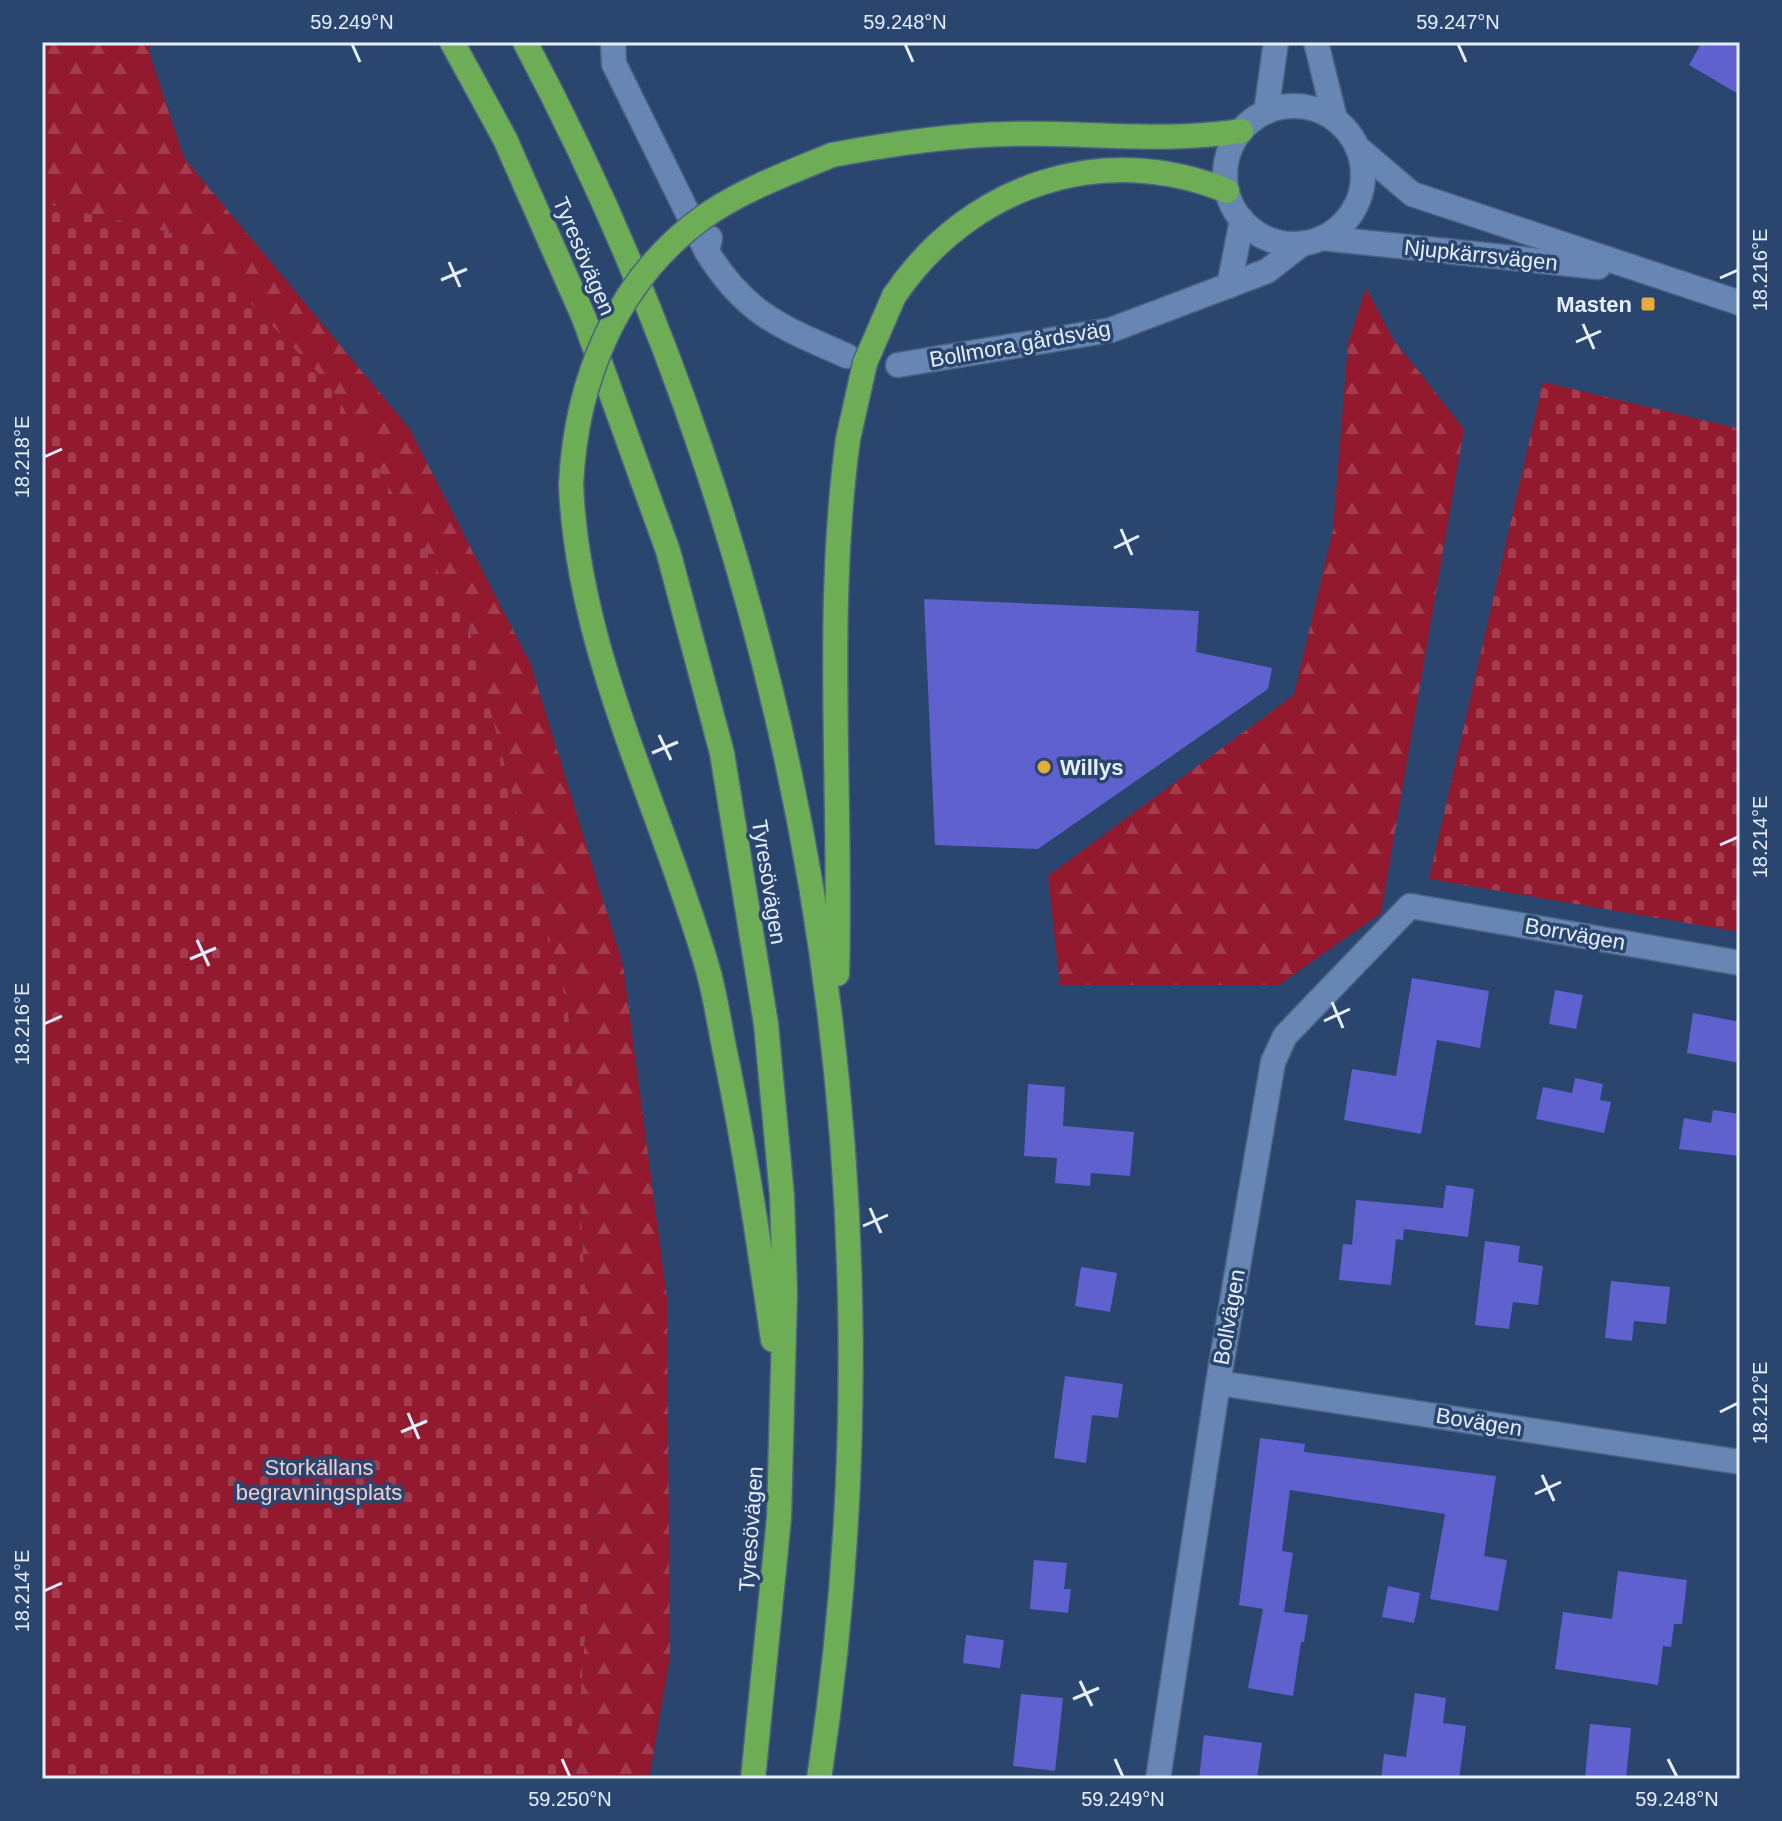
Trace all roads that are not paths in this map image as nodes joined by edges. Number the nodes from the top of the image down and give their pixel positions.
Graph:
1 (452, 42) edge
2 (525, 42) edge
3 (613, 42) edge
4 (1276, 42) edge
5 (1316, 42) edge
6 (1266, 112) junction
7 (1335, 119) junction
8 (1241, 131) junction
9 (1357, 147) junction
10 (1227, 191) junction
11 (714, 217) dead end
12 (1242, 220) junction
13 (1312, 240) junction
14 (707, 252) junction
15 (1640, 271) junction
16 (1229, 286) junction
17 (1740, 303) edge
18 (847, 356) dead end
19 (898, 365) dead end
20 (1410, 906) joint
21 (1740, 963) edge
22 (835, 1048) junction
23 (1218, 1383) junction
24 (784, 1420) junction
25 (1740, 1462) edge
26 (753, 1779) edge
27 (819, 1779) edge
28 (1158, 1779) edge

1 - 24 highway, Tyresövägen
2 - 22 highway, Tyresövägen
3 - 14 street
4 - 6 street
5 - 7 street
6 - 7 street
6 - 8 street
7 - 9 street
8 - 10 street
8 - 24 highway, bridge
9 - 13 street
9 - 15 street, Njupkärrsvägen
10 - 12 street
10 - 22 highway, bridge
11 - 14 street
12 - 13 street
12 - 16 street
13 - 15 street, Njupkärrsvägen
13 - 16 street, Bollmora gårdsväg
14 - 18 street
15 - 17 street, Njupkärrsvägen
16 - 19 street, Bollmora gårdsväg
20 - 21 street, Borrvägen
20 - 23 street, Bollvägen
22 - 27 highway, Tyresövägen
23 - 25 street, Bovägen
23 - 28 street, Bollvägen
24 - 26 highway, Tyresövägen

